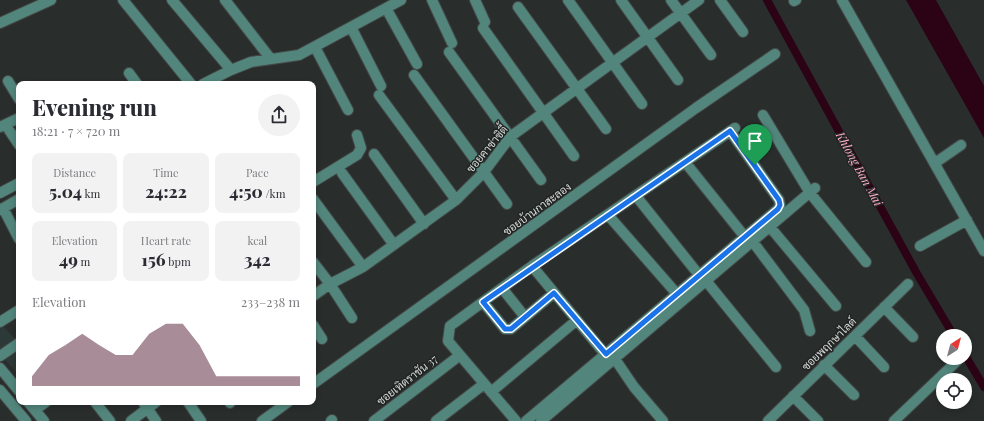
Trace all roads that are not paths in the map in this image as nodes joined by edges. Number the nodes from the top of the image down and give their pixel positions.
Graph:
1 (123, 0) edge
2 (172, 0) edge
3 (224, 0) edge
4 (401, 0) edge
5 (432, 0) edge
6 (475, 0) edge
7 (568, 0) edge
8 (621, 0) edge
9 (671, 0) edge
10 (698, 0) edge
11 (720, 0) edge
12 (842, 0) edge
13 (46, 1) edge
14 (518, 6) dead end
15 (386, 8) junction
16 (681, 13) junction
17 (0, 23) edge
18 (351, 27) junction
19 (743, 32) dead end
20 (648, 37) junction
21 (315, 47) junction
22 (776, 54) dead end
23 (711, 55) dead end
24 (270, 58) junction
25 (613, 62) junction
26 (417, 64) dead end
27 (231, 70) junction
28 (129, 73) dead end
29 (414, 75) dead end
30 (678, 80) dead end
31 (8, 81) dead end
32 (135, 81) edge
33 (189, 81) edge
34 (210, 81) edge
35 (577, 88) junction
36 (16, 94) edge
37 (642, 104) dead end
38 (348, 110) dead end
39 (543, 112) junction
40 (762, 115) dead end
41 (16, 120) edge
42 (5, 129) edge
43 (606, 129) dead end
44 (357, 135) dead end
45 (510, 137) junction
46 (16, 142) edge
47 (961, 145) dead end
48 (374, 154) dead end
49 (574, 156) dead end
50 (685, 162) junction
51 (935, 163) junction
52 (484, 172) junction
53 (342, 173) dead end
54 (316, 180) edge
55 (541, 180) dead end
56 (16, 185) edge
57 (812, 190) junction
58 (0, 193) edge
59 (636, 196) junction
60 (456, 200) junction
61 (16, 201) edge
62 (316, 203) edge
63 (507, 204) dead end
64 (1, 209) edge
65 (608, 215) junction
66 (967, 220) junction
67 (424, 224) junction
68 (770, 227) junction
69 (16, 234) edge
70 (749, 239) junction
71 (394, 245) junction
72 (920, 246) dead end
73 (984, 251) edge
74 (866, 262) dead end
75 (316, 266) edge
76 (363, 266) junction
77 (532, 266) junction
78 (703, 278) junction
79 (330, 284) junction
80 (908, 284) dead end
81 (502, 288) junction
82 (554, 293) junction
83 (316, 294) edge
84 (676, 294) junction
85 (483, 302) junction
86 (836, 306) dead end
87 (884, 307) junction
88 (16, 312) edge
89 (526, 317) junction
90 (352, 318) dead end
91 (577, 320) junction
92 (0, 322) edge
93 (316, 330) edge
94 (810, 330) dead end
95 (855, 336) junction
96 (913, 337) dead end
97 (322, 339) dead end
98 (16, 345) edge
99 (606, 354) junction
100 (0, 356) edge
101 (455, 359) dead end
102 (615, 359) junction
103 (824, 365) junction
104 (953, 365) edge
105 (776, 366) dead end
106 (884, 367) dead end
107 (0, 368) edge
108 (316, 382) edge
109 (16, 385) edge
110 (488, 388) junction
111 (0, 390) edge
112 (854, 395) dead end
113 (794, 396) junction
114 (97, 405) edge
115 (148, 405) edge
116 (149, 405) edge
117 (190, 405) edge
118 (284, 405) edge
119 (32, 406) edge
120 (26, 421) edge
121 (44, 421) edge
122 (110, 421) edge
123 (131, 421) edge
124 (156, 421) edge
125 (201, 421) edge
126 (262, 421) edge
127 (374, 421) edge
128 (436, 421) edge
129 (516, 421) edge
130 (526, 421) edge
131 (541, 421) edge
132 (663, 421) edge
133 (768, 421) edge
134 (818, 421) edge
135 (894, 421) edge

1 - 33 street
2 - 27 street
3 - 24 street
4 - 15 street
5 - 45 street
6 - 39 street
7 - 25 street
8 - 20 street
9 - 16 street
10 - 16 street, ซอยคาซ่าซิตี้
11 - 19 street
12 - 51 street
13 - 17 street
14 - 35 street
15 - 18 street
15 - 26 street
16 - 20 street, ซอยคาซ่าซิตี้
16 - 23 street
18 - 21 street
18 - 60 street
20 - 25 street, ซอยคาซ่าซิตี้
20 - 30 street
21 - 24 street
21 - 38 street
22 - 108 street, ซอยบ้านกาสะลอง
24 - 27 street
25 - 35 street, ซอยคาซ่าซิตี้
25 - 37 street
27 - 34 street
28 - 32 street
29 - 52 street
31 - 36 street
35 - 39 street, ซอยคาซ่าซิตี้
35 - 43 street
39 - 45 street, ซอยคาซ่าซิตี้
39 - 49 street
40 - 57 street
41 - 42 street
42 - 46 street
44 - 54 street
45 - 52 street, ซอยคาซ่าซิตี้
45 - 55 street
47 - 51 street
48 - 67 street
50 - 59 street
50 - 70 street
50 - 70 street
51 - 66 street
52 - 60 street, ซอยคาซ่าซิตี้
52 - 63 street
53 - 71 street
56 - 58 street
57 - 68 street
57 - 74 street
59 - 65 street
59 - 78 street
60 - 67 street, ซอยคาซ่าซิตี้
61 - 64 street
62 - 76 street
64 - 69 street
65 - 77 street
65 - 84 street
66 - 72 street
66 - 73 street
67 - 71 street, ซอยคาซ่าซิตี้
68 - 70 street
68 - 86 street
70 - 78 street
70 - 94 street
71 - 76 street, ซอยคาซ่าซิตี้
75 - 79 street
76 - 79 street, ซอยคาซ่าซิตี้
77 - 81 street
77 - 82 street
78 - 84 street
78 - 102 street
78 - 105 street
79 - 83 street, ซอยคาซ่าซิตี้
79 - 90 street
80 - 87 street, ซอยพฤกษาไลต์
81 - 85 street
81 - 89 street
82 - 89 street
82 - 91 street
84 - 99 street
85 - 89 street
85 - 110 street
87 - 95 street, ซอยพฤกษาไลต์
87 - 96 street
88 - 92 street
91 - 99 street
91 - 110 street
93 - 97 street
95 - 103 street, ซอยพฤกษาไลต์
95 - 106 street
98 - 100 street
99 - 130 street
101 - 127 street, ซอยเทิดราชัน 37
102 - 131 street
102 - 132 street
103 - 112 street
103 - 113 street, ซอยพฤกษาไลต์
104 - 135 street
107 - 109 street
110 - 128 street
110 - 129 street
111 - 120 street
113 - 133 street, ซอยพฤกษาไลต์
113 - 134 street
114 - 122 street
115 - 123 street
116 - 124 street
117 - 125 street
118 - 126 street
119 - 121 street

